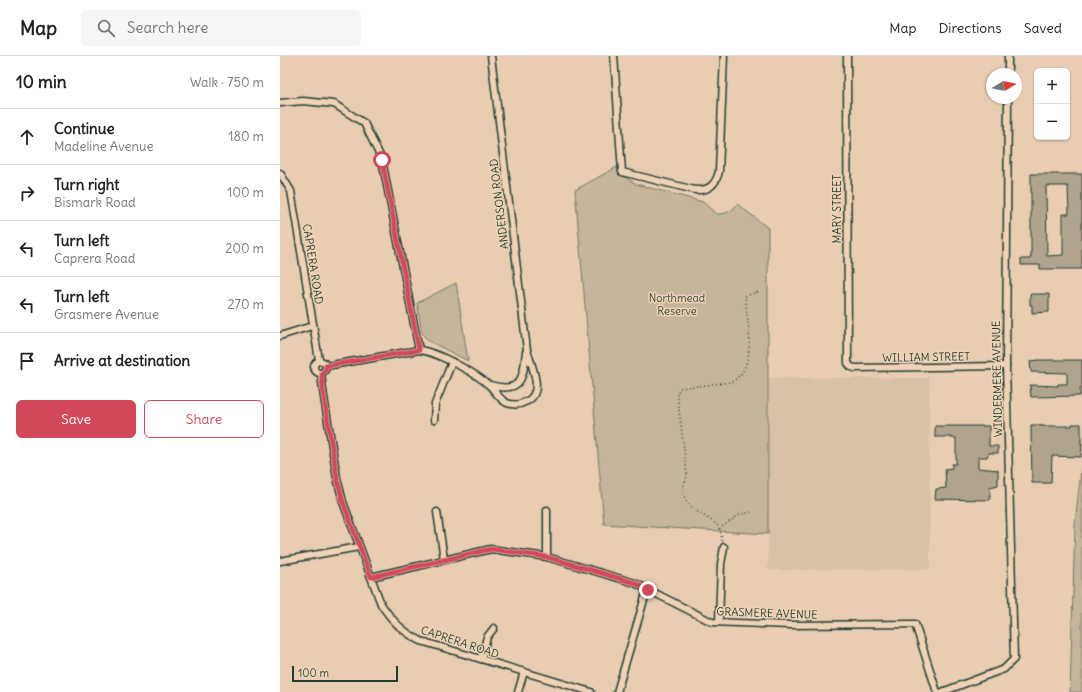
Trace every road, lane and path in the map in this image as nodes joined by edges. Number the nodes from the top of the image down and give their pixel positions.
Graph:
1 (492, 56) edge
2 (614, 56) edge
3 (724, 56) edge
4 (847, 56) edge
5 (1008, 56) edge
6 (1008, 68) edge
7 (280, 103) edge
8 (1008, 104) edge
9 (280, 173) edge
10 (758, 292) dead end
11 (312, 326) junction
12 (280, 336) edge
13 (419, 350) junction
14 (526, 350) junction
15 (319, 360) junction
16 (452, 362) junction
17 (848, 363) joint
18 (326, 366) junction
19 (1006, 366) junction
20 (322, 373) junction
21 (488, 385) junction
22 (434, 420) dead end
23 (548, 510) dead end
24 (437, 512) dead end
25 (751, 512) dead end
26 (719, 528) junction
27 (359, 547) junction
28 (724, 547) joint
29 (547, 557) junction
30 (444, 559) junction
31 (280, 560) edge
32 (371, 577) junction
33 (648, 590) junction
34 (720, 622) junction
35 (494, 628) dead end
36 (481, 659) junction
37 (524, 672) junction
38 (518, 692) edge
39 (591, 692) edge
40 (617, 692) edge
41 (938, 692) edge
42 (942, 692) edge

1 - 14 street, ANDERSON ROAD
2 - 3 street
4 - 17 street, MARY STREET
5 - 6 street
7 - 13 street
8 - 19 street, WINDERMERE AVENUE
9 - 11 street, CAPRERA ROAD
10 - 26 path
11 - 12 street
11 - 15 street, CAPRERA ROAD
13 - 16 street, ANDERSON ROAD
13 - 18 street
14 - 21 street, ANDERSON ROAD
14 - 21 street, ANDERSON ROAD
15 - 18 street
15 - 20 street
16 - 21 street, ANDERSON ROAD
16 - 22 street
17 - 19 street, WILLIAM STREET
18 - 20 street
19 - 42 street, WINDERMERE AVENUE
20 - 27 street, CAPRERA ROAD
23 - 29 street
24 - 30 street
25 - 26 path
26 - 28 path
27 - 31 street
27 - 32 street, CAPRERA ROAD
28 - 34 street
29 - 30 street, GRASMERE AVENUE
29 - 33 street, GRASMERE AVENUE
30 - 32 street, GRASMERE AVENUE
32 - 36 street, CAPRERA ROAD
33 - 34 street, GRASMERE AVENUE
33 - 40 street
34 - 41 street, GRASMERE AVENUE
35 - 36 street
36 - 37 street, CAPRERA ROAD
37 - 38 street
37 - 39 street, CAPRERA ROAD

